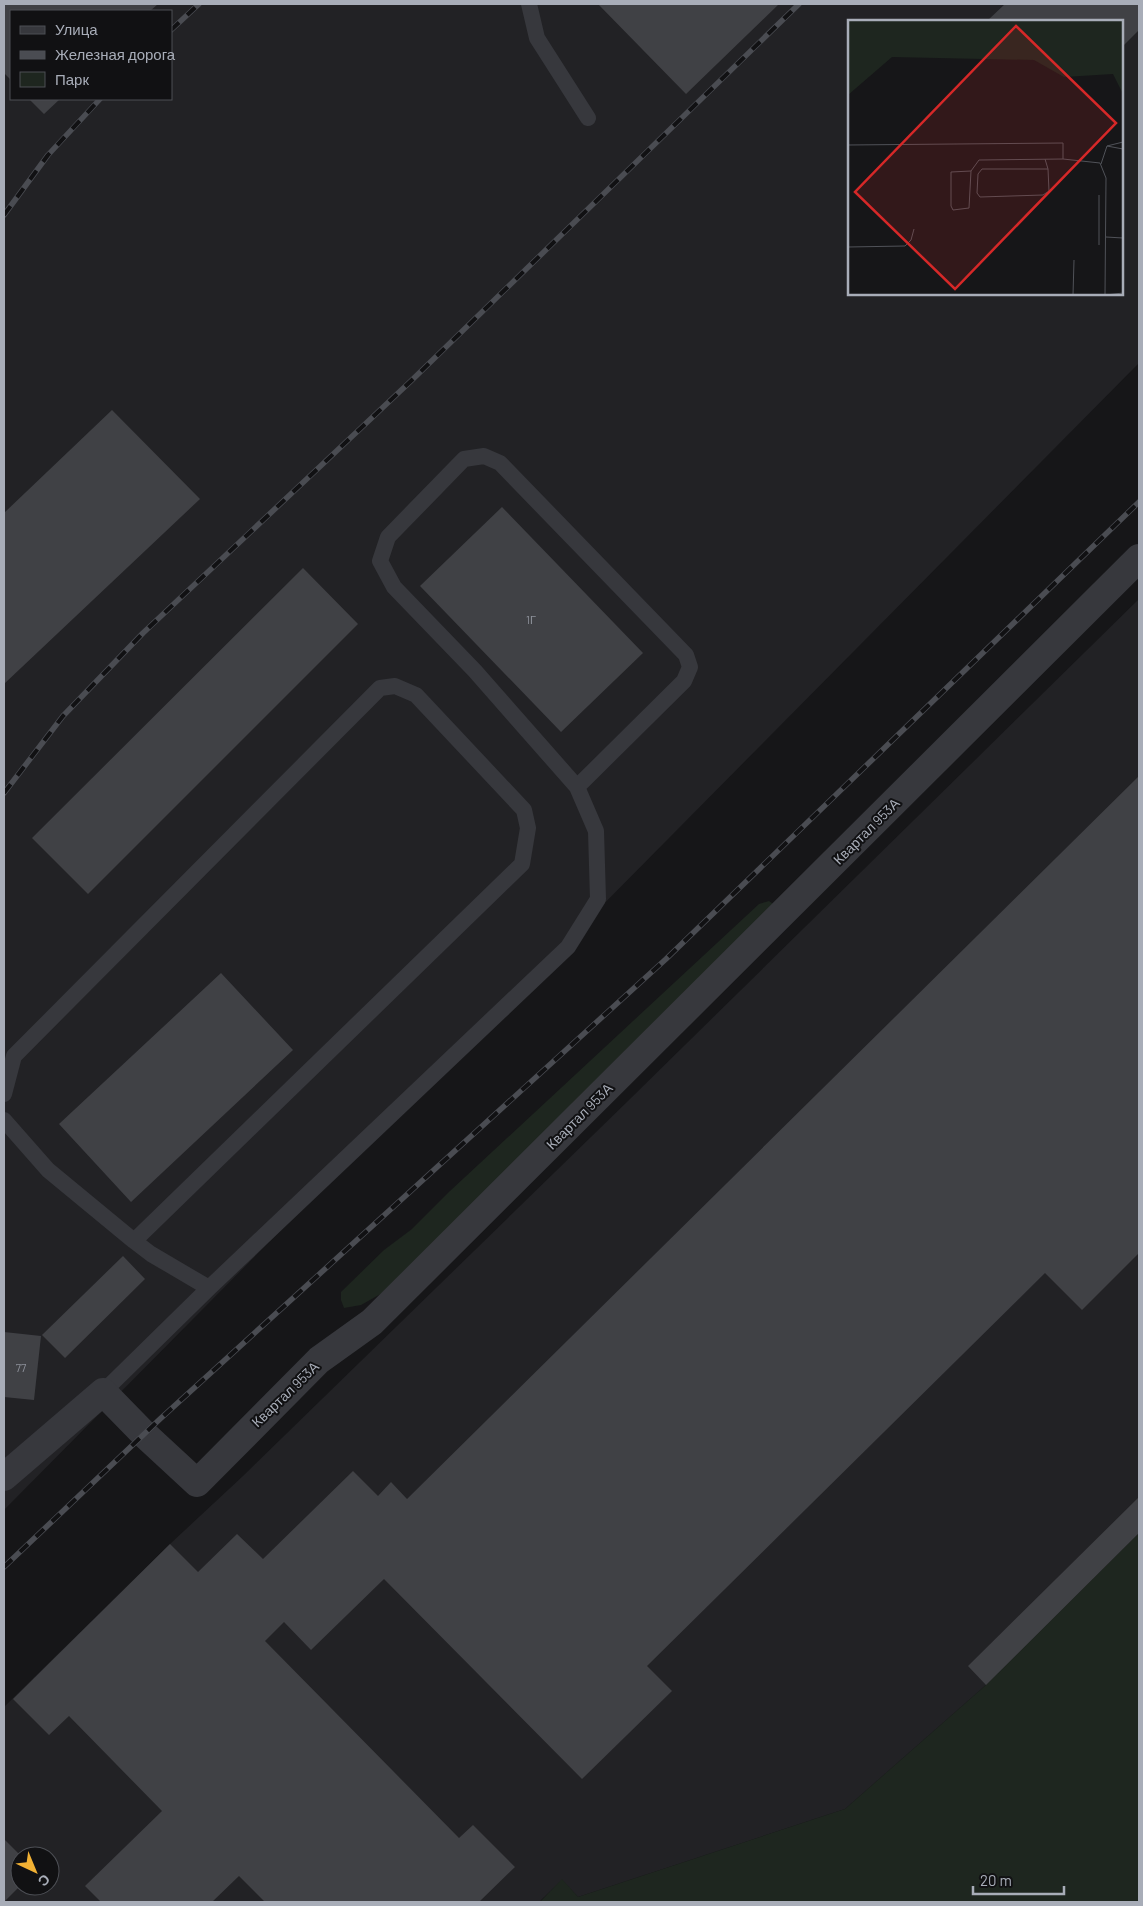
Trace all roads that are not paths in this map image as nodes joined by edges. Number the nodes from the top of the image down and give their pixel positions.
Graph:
1 (529, 4) edge
2 (588, 118) dead end
3 (1139, 558) edge
4 (577, 787) junction
5 (4, 1094) edge
6 (4, 1120) edge
7 (134, 1241) junction
8 (209, 1288) junction
9 (103, 1392) junction
10 (4, 1477) edge

1 - 2 lane
3 - 9 street, Квартал 953А
4 - 4 lane
4 - 8 lane
5 - 7 lane
6 - 7 lane
7 - 8 lane
8 - 9 lane
9 - 10 street

